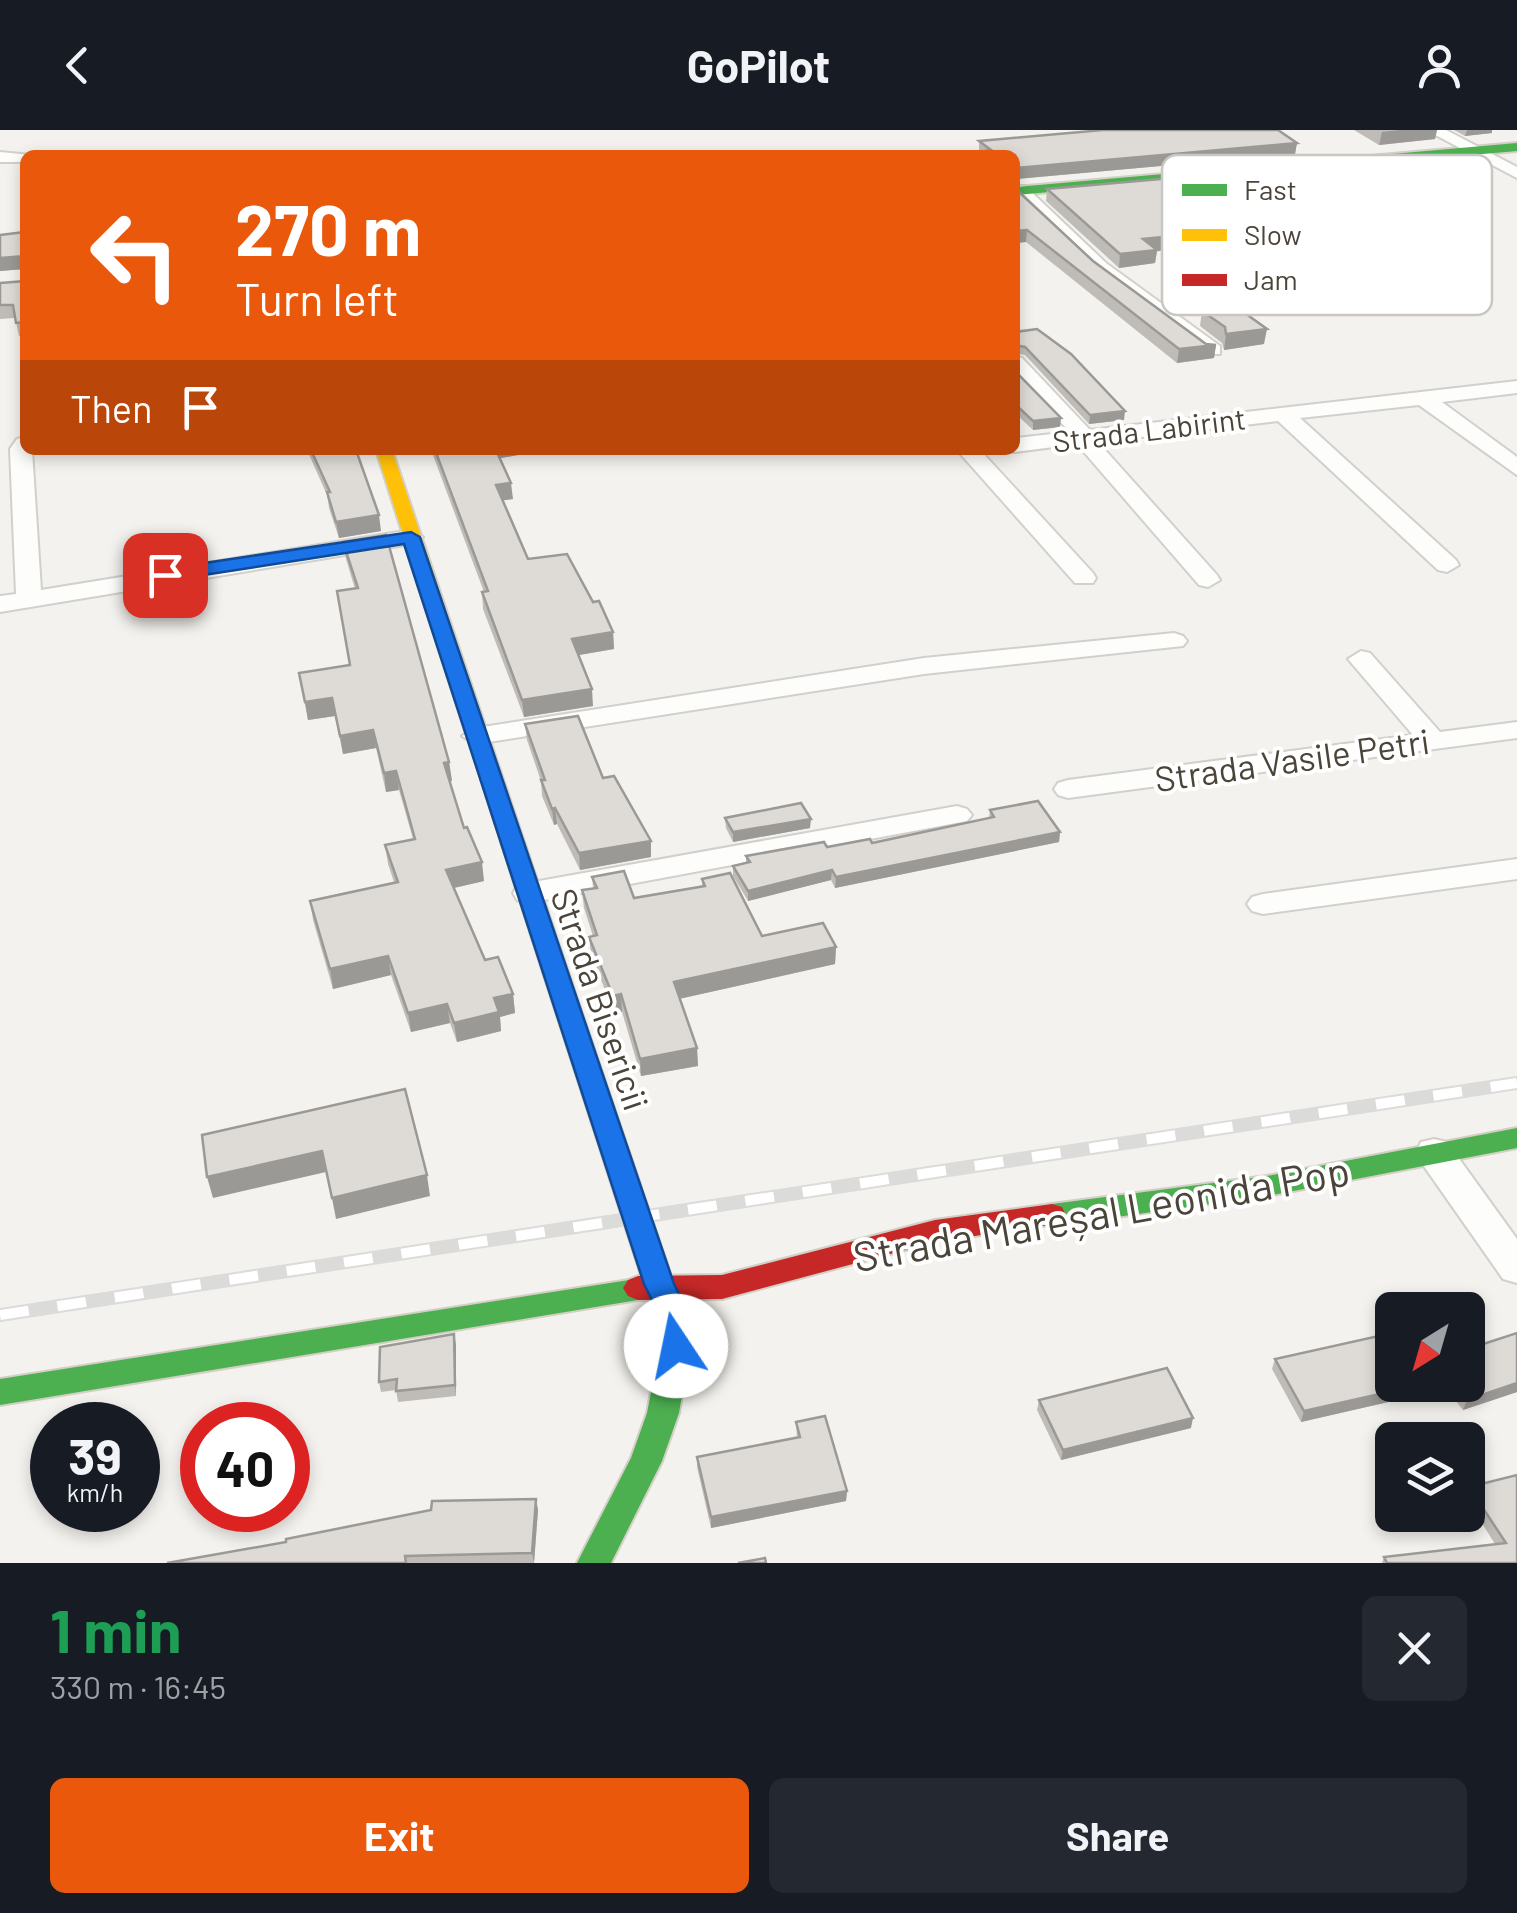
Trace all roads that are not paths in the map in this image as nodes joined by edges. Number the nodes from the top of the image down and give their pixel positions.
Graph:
1 (1434, 130) edge
2 (1517, 146) edge
3 (1476, 150) junction
4 (1419, 155) edge
5 (1485, 155) edge
6 (1492, 159) edge
7 (1517, 173) edge
8 (1162, 177) edge
9 (1020, 190) edge
10 (1020, 193) edge
11 (1162, 310) edge
12 (1168, 315) edge
13 (1213, 350) edge
14 (1020, 367) edge
15 (1517, 387) edge
16 (1423, 398) junction
17 (1282, 414) junction
18 (1082, 437) junction
19 (1020, 444) edge
20 (21, 455) edge
21 (386, 455) edge
22 (975, 455) edge
23 (1517, 468) edge
24 (411, 537) junction
25 (1447, 565) dead end
26 (1084, 578) dead end
27 (1208, 580) dead end
28 (30, 599) junction
29 (0, 604) edge
30 (1174, 642) dead end
31 (1360, 658) dead end
32 (1517, 730) edge
33 (476, 736) junction
34 (1433, 741) junction
35 (1068, 789) dead end
36 (956, 815) dead end
37 (1517, 869) edge
38 (528, 893) junction
39 (1263, 904) dead end
40 (1517, 1138) edge
41 (1434, 1152) junction
42 (1517, 1268) edge
43 (659, 1284) junction
44 (0, 1392) edge
45 (594, 1563) edge

1 - 3 street
2 - 3 main road
3 - 4 main road
3 - 5 street
6 - 7 street
8 - 9 main road
10 - 11 street
12 - 13 street
14 - 18 street
15 - 16 street, Strada Labirint
16 - 17 street, Strada Labirint
16 - 23 street
17 - 18 street, Strada Labirint
17 - 25 street, Strada Labirint
18 - 19 street, Strada Labirint
18 - 27 street
20 - 28 street
21 - 24 main road, Strada Bisericii
22 - 26 street
24 - 28 street
24 - 33 main road, Strada Bisericii
28 - 29 street
30 - 33 street
31 - 34 street
32 - 34 street, Strada Vasile Petri
33 - 38 main road, Strada Bisericii
34 - 35 street, Strada Vasile Petri
36 - 38 street
37 - 39 street
38 - 43 main road, Strada Bisericii
40 - 41 main road, Strada Mareșal Leonida Pop
41 - 42 street
41 - 43 main road, Strada Mareșal Leonida Pop
43 - 44 main road, Strada Mareșal Leonida Pop
43 - 45 main road, Strada Bisericii

